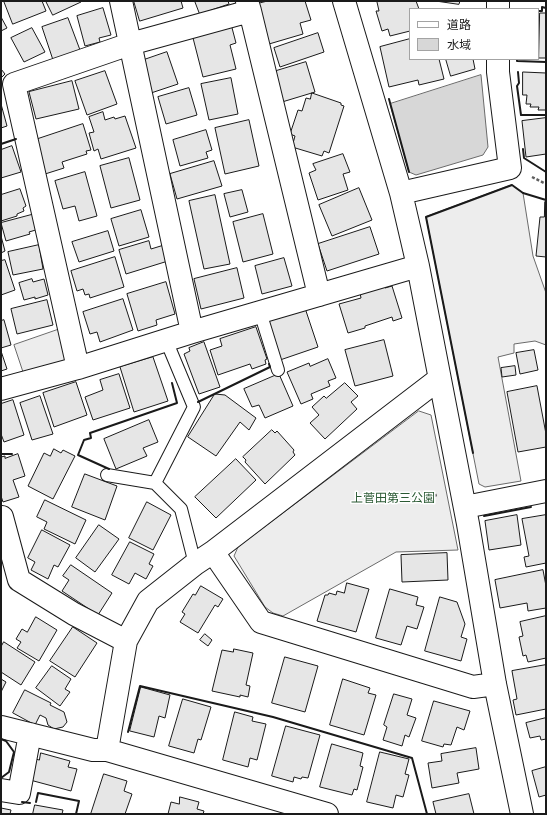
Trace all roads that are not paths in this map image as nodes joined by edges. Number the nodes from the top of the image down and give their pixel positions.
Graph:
1 (121, 1) edge
2 (344, 1) edge
3 (249, 6) edge
4 (130, 44) junction
5 (498, 60) edge
6 (401, 193) junction
7 (418, 266) junction
8 (319, 295) junction
9 (260, 312) junction
10 (192, 332) junction
11 (166, 340) junction
12 (78, 368) junction
13 (278, 370) dead end
14 (439, 378) junction
15 (1, 389) edge
16 (107, 475) dead end
17 (155, 483) junction
18 (546, 491) edge
19 (465, 507) junction
20 (2, 517) dead end
21 (213, 552) junction
22 (195, 564) junction
23 (126, 640) junction
24 (495, 684) junction
25 (1, 727) edge
26 (30, 734) junction
27 (107, 750) junction
28 (1, 790) edge
29 (327, 814) edge
30 (522, 814) edge

1 - 4 street
2 - 6 street
3 - 4 street
3 - 8 street
4 - 10 street
4 - 12 street
5 - 6 street
6 - 7 street
7 - 8 street
7 - 14 street
8 - 9 street
9 - 10 street
9 - 13 lane
10 - 11 street
11 - 12 street
11 - 17 lane
12 - 15 street
14 - 19 street
14 - 21 street
16 - 17 lane
17 - 22 lane
18 - 19 street
19 - 24 street
20 - 23 street
21 - 22 street
21 - 24 street
22 - 23 street
23 - 27 street
24 - 30 street
25 - 26 street
26 - 27 street
26 - 28 street
27 - 29 street

